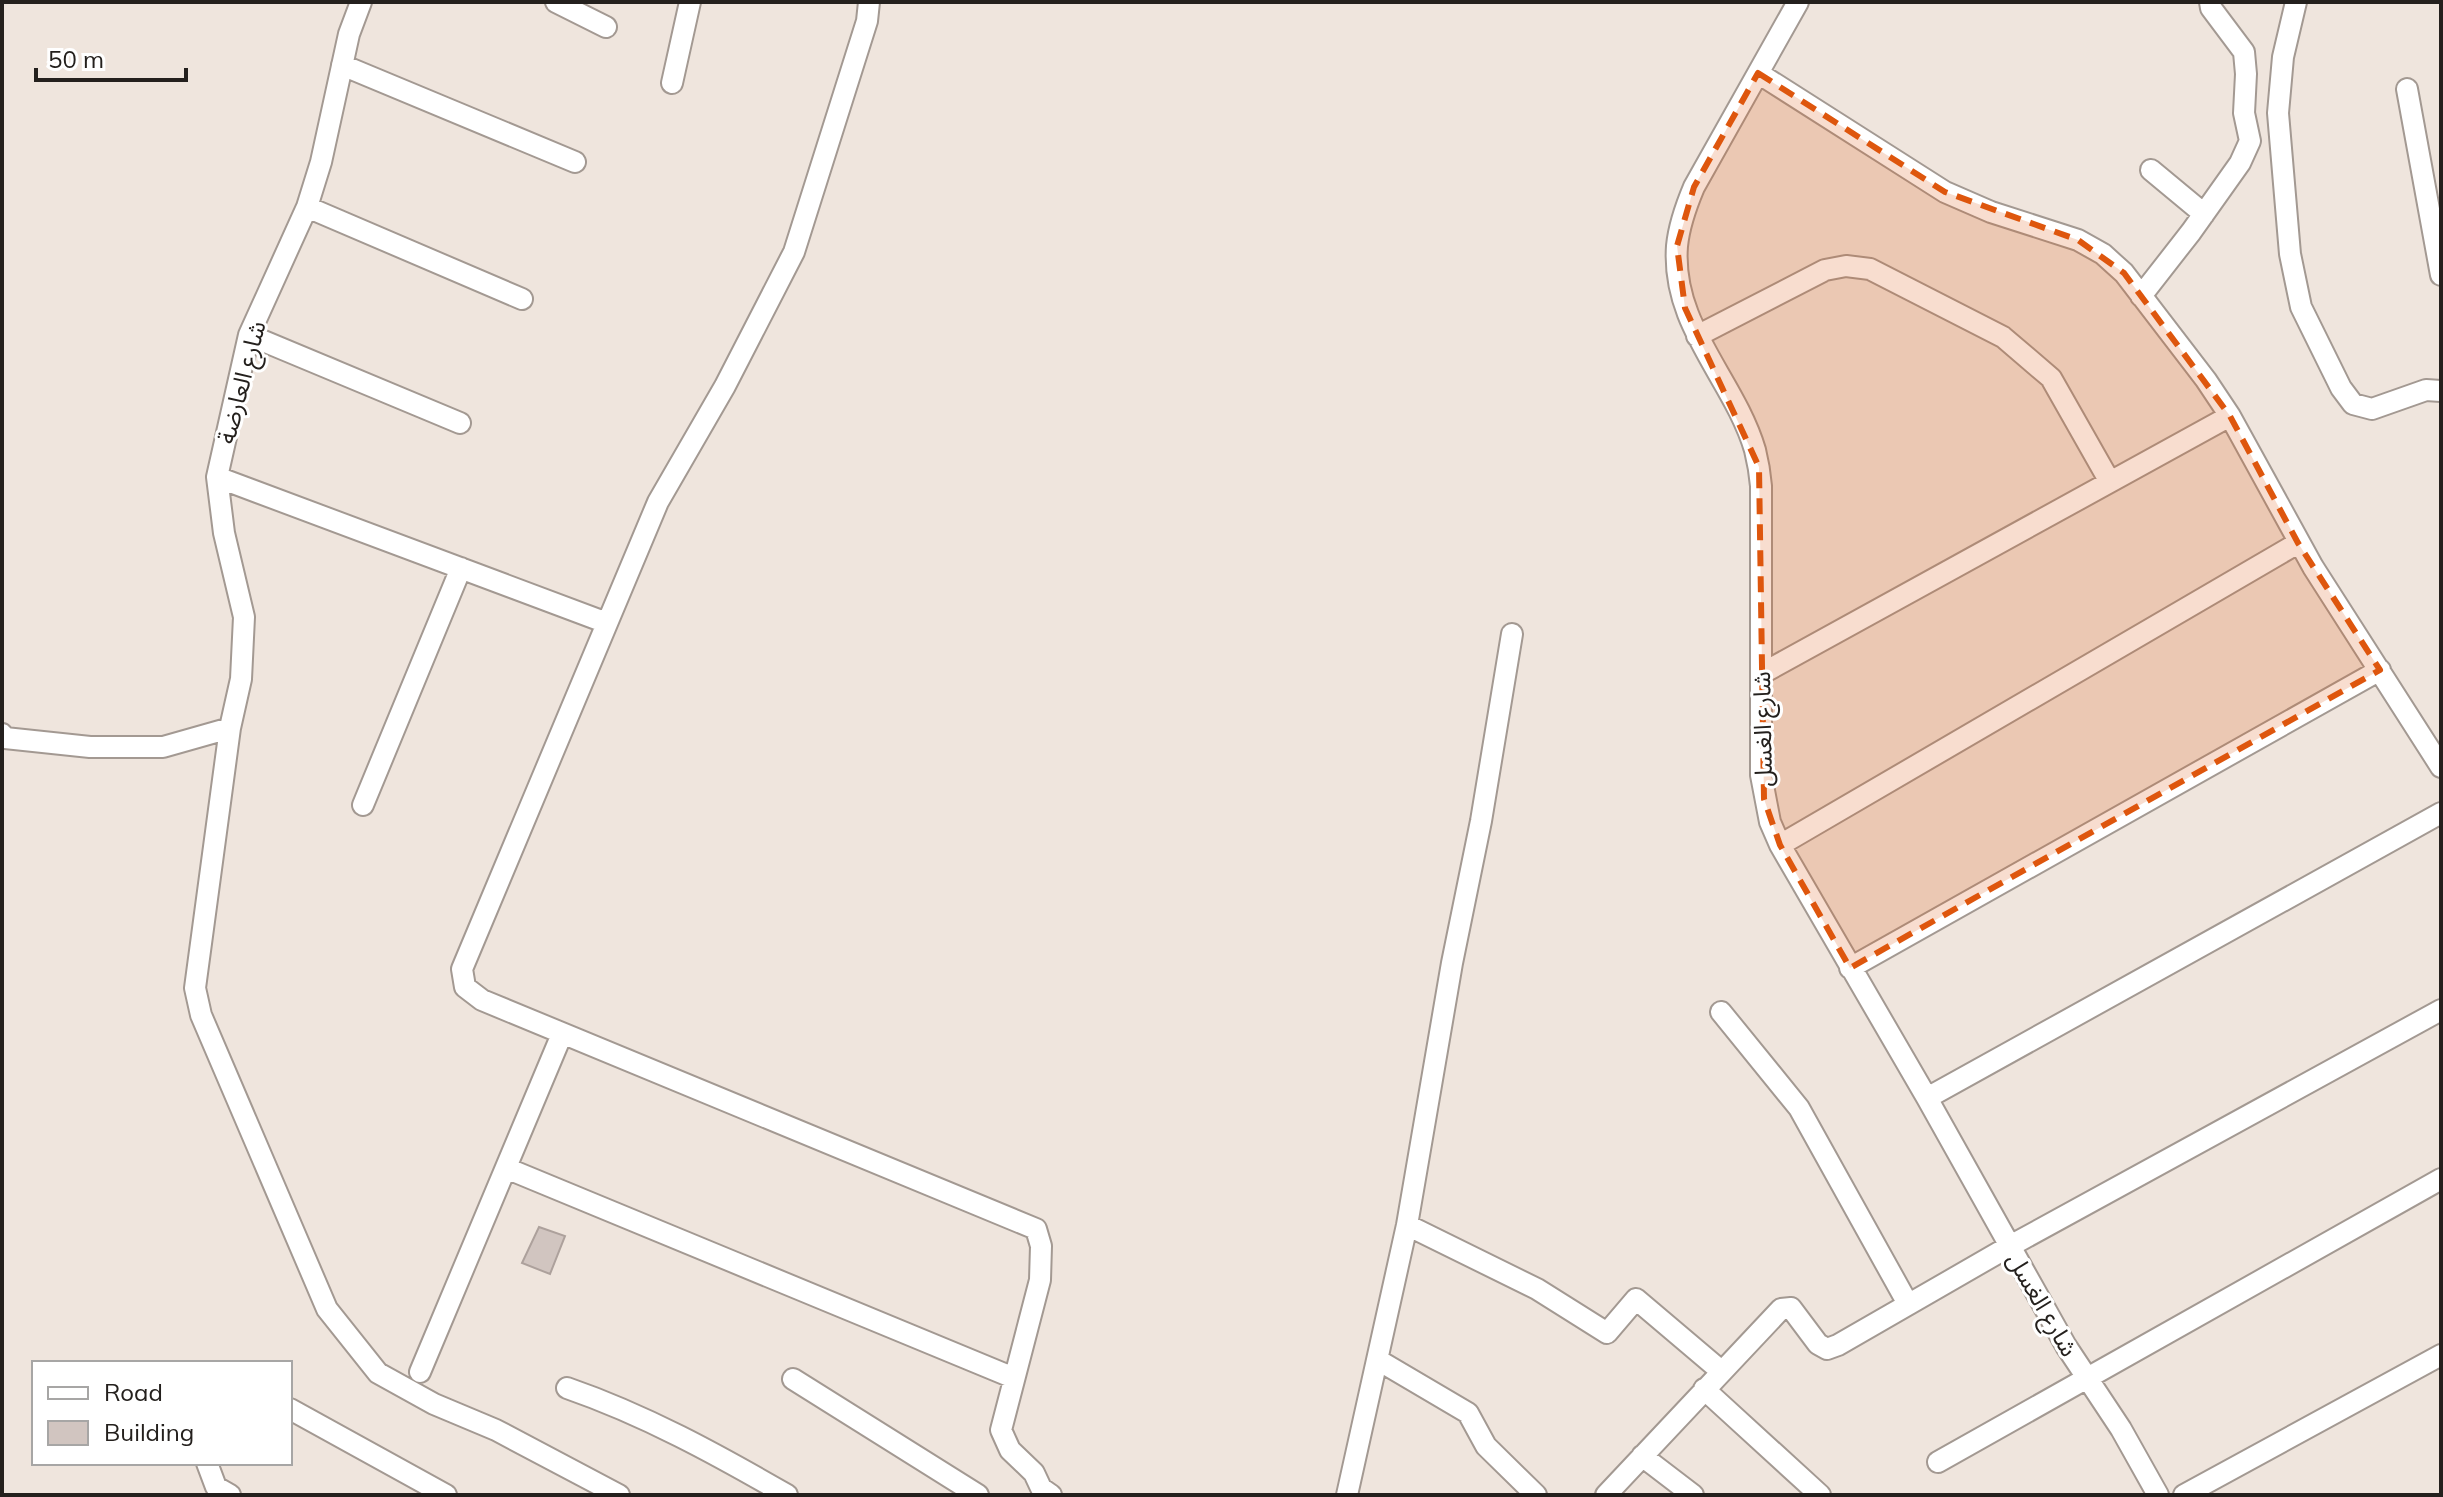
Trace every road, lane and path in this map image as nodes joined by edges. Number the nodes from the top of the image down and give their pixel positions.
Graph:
1 (361, 2) edge
2 (556, 2) edge
3 (690, 2) edge
4 (869, 2) edge
5 (1798, 2) edge
6 (2210, 2) edge
7 (2296, 2) edge
8 (606, 27) dead end
9 (342, 65) junction
10 (1758, 73) junction
11 (672, 83) dead end
12 (2407, 89) dead end
13 (575, 162) dead end
14 (2151, 170) dead end
15 (307, 207) junction
16 (2204, 214) junction
17 (2441, 275) edge
18 (2141, 296) junction
19 (522, 299) dead end
20 (249, 335) junction
21 (1697, 336) junction
22 (2441, 391) edge
23 (2230, 416) junction
24 (460, 423) dead end
25 (217, 477) junction
26 (2110, 482) junction
27 (2298, 543) junction
28 (461, 568) junction
29 (607, 623) junction
30 (1512, 634) dead end
31 (2380, 670) junction
32 (1761, 674) junction
33 (230, 728) junction
34 (3, 737) edge
35 (2441, 767) edge
36 (363, 805) dead end
37 (2441, 813) edge
38 (1780, 845) junction
39 (1850, 968) junction
40 (2441, 1010) edge
41 (1721, 1012) dead end
42 (562, 1034) junction
43 (1927, 1098) junction
44 (506, 1168) junction
45 (2441, 1179) edge
46 (1407, 1225) junction
47 (2010, 1246) junction
48 (1908, 1304) junction
49 (2441, 1355) edge
50 (1378, 1360) junction
51 (1721, 1371) junction
52 (420, 1372) dead end
53 (1014, 1378) junction
54 (2087, 1378) junction
55 (793, 1379) dead end
56 (567, 1388) dead end
57 (1704, 1389) junction
58 (292, 1410) edge
59 (1642, 1456) junction
60 (1938, 1462) dead end
61 (208, 1465) edge
62 (1041, 1493) edge
63 (230, 1495) edge
64 (446, 1495) edge
65 (619, 1495) edge
66 (787, 1495) edge
67 (978, 1495) edge
68 (1347, 1495) edge
69 (1536, 1495) edge
70 (1606, 1495) edge
71 (1693, 1495) edge
72 (1820, 1495) edge
73 (2158, 1495) edge
74 (2184, 1495) edge

1 - 9 street, شارع العارضة
2 - 8 street
3 - 11 street
4 - 29 street
5 - 10 street, شارع الغسل
6 - 16 street
7 - 22 street
9 - 13 street
9 - 15 street, شارع العارضة
10 - 18 street
10 - 21 street, شارع الغسل
12 - 17 street
14 - 16 street
15 - 19 street
15 - 20 street, شارع العارضة
16 - 18 street
18 - 23 street
20 - 24 street
20 - 25 street, شارع العارضة
21 - 26 street
21 - 32 street, شارع الغسل
23 - 26 street
23 - 27 street
25 - 28 street
25 - 33 street, شارع العارضة
26 - 32 street
27 - 31 street
27 - 38 street
28 - 29 street
28 - 36 street
29 - 42 street
30 - 46 street
31 - 35 street
31 - 39 street
32 - 38 street, شارع الغسل
33 - 34 street
33 - 65 street, شارع العارضة
37 - 43 street
38 - 39 street, شارع الغسل
39 - 43 street, شارع الغسل
40 - 47 street
41 - 48 street
42 - 44 street
42 - 53 street
43 - 47 street, شارع الغسل
44 - 52 street
44 - 53 street
45 - 54 street
46 - 50 street
46 - 51 street
47 - 48 street
47 - 54 street, شارع الغسل
48 - 51 street
49 - 74 street
50 - 68 street
50 - 69 street
51 - 57 street
53 - 62 street
54 - 60 street
54 - 73 street, شارع الغسل
55 - 67 street
56 - 66 street
57 - 59 street
57 - 72 street
58 - 64 street
59 - 70 street
59 - 71 street
61 - 63 street

